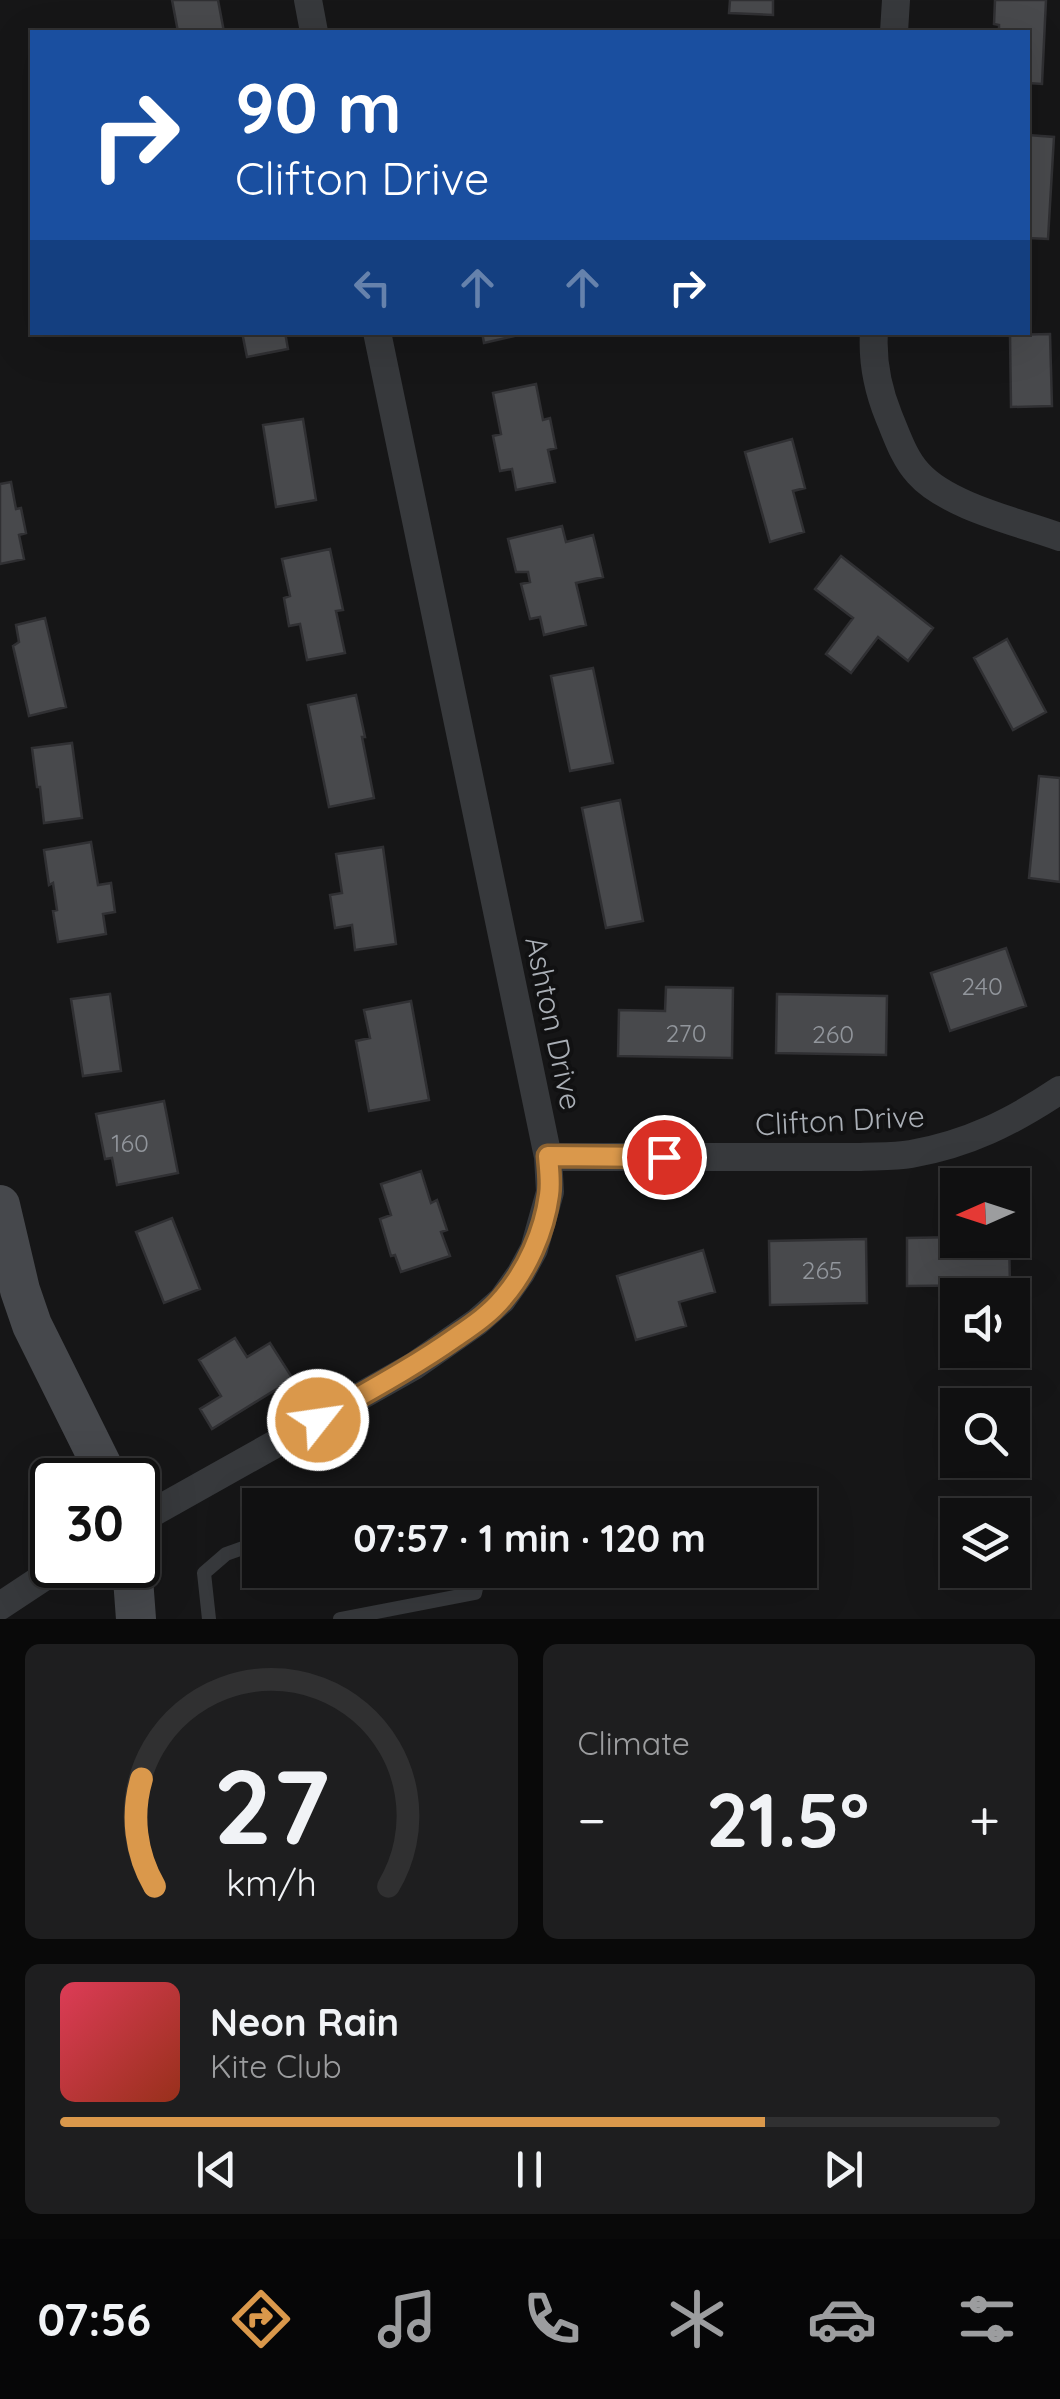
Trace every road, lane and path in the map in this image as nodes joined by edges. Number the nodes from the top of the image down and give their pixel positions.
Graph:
1 (308, 0) edge
2 (896, 0) edge
3 (314, 30) edge
4 (894, 30) edge
5 (378, 335) edge
6 (874, 335) edge
7 (1060, 537) edge
8 (1060, 1090) edge
9 (548, 1156) junction
10 (0, 1204) edge
11 (98, 1458) edge
12 (160, 1509) edge
13 (242, 1548) edge
14 (30, 1586) edge
15 (134, 1588) edge
16 (476, 1588) edge
17 (0, 1606) edge
18 (136, 1619) edge
19 (210, 1619) edge
20 (340, 1619) edge

1 - 3 street
2 - 4 street
5 - 9 street, Ashton Drive
6 - 7 street
8 - 9 street, Clifton Drive
9 - 12 street, Ashton Drive
10 - 11 street
13 - 19 lane
14 - 17 street
15 - 18 street
16 - 20 lane

